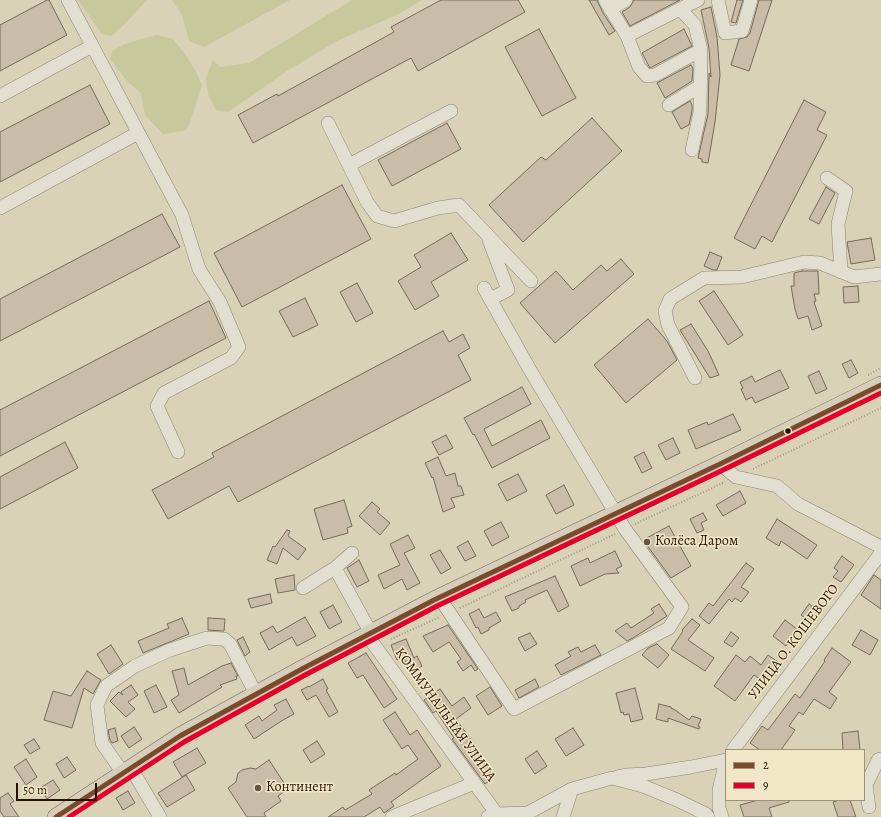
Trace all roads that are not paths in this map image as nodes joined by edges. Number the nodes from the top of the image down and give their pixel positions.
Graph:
1 (68, 0) edge
2 (626, 0) edge
3 (718, 0) edge
4 (751, 0) edge
5 (695, 1) edge
6 (608, 4) edge
7 (680, 9) junction
8 (628, 36) junction
9 (92, 46) junction
10 (701, 50) junction
11 (700, 86) junction
12 (0, 96) edge
13 (669, 105) dead end
14 (451, 111) dead end
15 (328, 123) dead end
16 (138, 133) junction
17 (692, 150) dead end
18 (349, 165) junction
19 (827, 178) dead end
20 (0, 208) edge
21 (486, 234) junction
22 (841, 272) junction
23 (881, 274) edge
24 (531, 281) dead end
25 (695, 378) dead end
26 (881, 385) edge
27 (178, 452) dead end
28 (720, 464) junction
29 (615, 513) junction
30 (881, 547) edge
31 (352, 553) dead end
32 (881, 553) edge
33 (336, 568) junction
34 (303, 588) dead end
35 (439, 597) junction
36 (371, 638) junction
37 (256, 694) junction
38 (734, 749) edge
39 (881, 759) edge
40 (725, 760) edge
41 (725, 764) edge
42 (127, 771) junction
43 (612, 778) junction
44 (474, 783) junction
45 (572, 789) junction
46 (870, 807) dead end
47 (495, 816) edge
48 (56, 817) edge
49 (160, 817) edge
50 (392, 817) edge
51 (563, 817) edge
52 (708, 817) edge
53 (722, 817) edge

1 - 9 street
2 - 6 street
3 - 4 street
5 - 7 street
6 - 8 street
7 - 8 street
7 - 10 street
8 - 10 street
9 - 12 street
9 - 16 street
10 - 11 street
11 - 13 street
11 - 17 street
14 - 18 street
15 - 18 street
16 - 20 street
16 - 27 street
18 - 21 street
19 - 22 street
21 - 24 street
21 - 29 street
22 - 23 street
22 - 25 street
26 - 28 main road
28 - 29 main road
28 - 30 street
29 - 35 main road
29 - 35 street
31 - 33 street
32 - 38 street, УЛИЦА О. КОШЕВОГО
33 - 34 street
33 - 36 street, КОММУНАЛЬНАЯ УЛИЦА
35 - 36 main road
36 - 37 main road
36 - 44 street, КОММУНАЛЬНАЯ УЛИЦА
37 - 42 main road
37 - 42 street
39 - 46 street
40 - 43 street
41 - 53 street
42 - 48 main road
42 - 49 street
43 - 45 street, КОММУНАЛЬНАЯ УЛИЦА
43 - 52 street, КОММУНАЛЬНАЯ УЛИЦА
44 - 47 street, КОММУНАЛЬНАЯ УЛИЦА
44 - 50 street
45 - 47 street, КОММУНАЛЬНАЯ УЛИЦА
45 - 51 street

